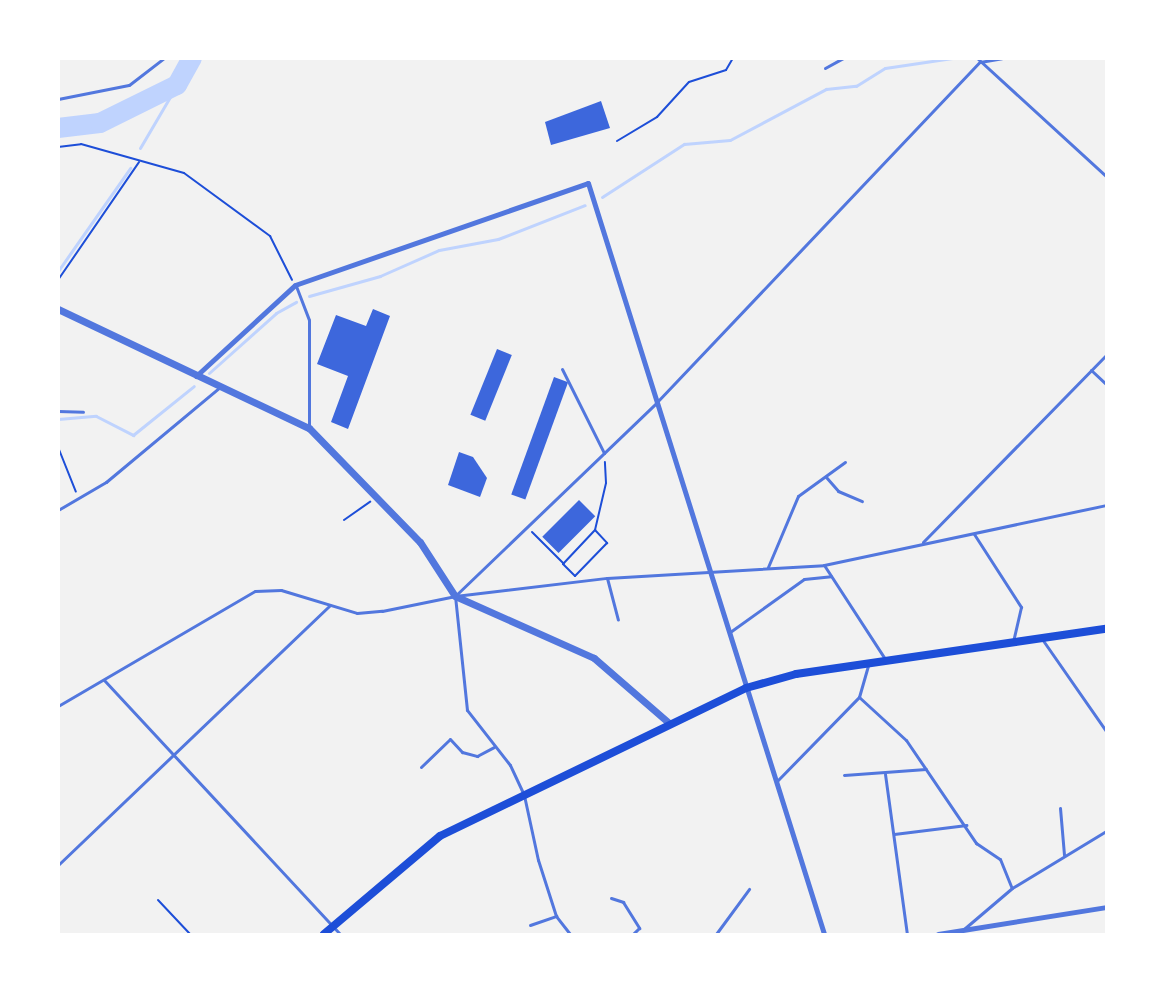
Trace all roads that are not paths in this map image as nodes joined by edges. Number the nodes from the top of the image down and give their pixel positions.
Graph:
1 (164, 58) edge
2 (843, 58) edge
3 (977, 58) edge
4 (1002, 58) edge
5 (980, 62) junction
6 (825, 68) dead end
7 (58, 99) edge
8 (1107, 176) edge
9 (295, 285) junction
10 (58, 309) edge
11 (1107, 355) edge
12 (562, 369) dead end
13 (1091, 370) junction
14 (196, 376) junction
15 (1107, 384) edge
16 (219, 388) junction
17 (656, 403) junction
18 (58, 411) edge
19 (83, 412) dead end
20 (309, 428) junction
21 (604, 453) junction
22 (845, 462) dead end
23 (826, 477) junction
24 (862, 501) dead end
25 (1107, 505) edge
26 (58, 510) edge
27 (974, 534) junction
28 (921, 544) junction
29 (824, 565) junction
30 (768, 567) junction
31 (710, 569) junction
32 (831, 576) junction
33 (607, 578) junction
34 (455, 596) junction
35 (330, 605) junction
36 (618, 620) dead end
37 (1107, 629) edge
38 (729, 633) junction
39 (1042, 638) junction
40 (1013, 642) junction
41 (886, 660) junction
42 (868, 663) junction
43 (104, 680) junction
44 (746, 688) junction
45 (859, 697) junction
46 (58, 706) edge
47 (669, 723) junction
48 (1107, 731) edge
49 (494, 747) junction
50 (178, 754) junction
51 (421, 767) dead end
52 (926, 769) junction
53 (885, 774) junction
54 (844, 775) dead end
55 (775, 783) junction
56 (524, 795) junction
57 (1060, 808) dead end
58 (966, 825) junction
59 (1107, 831) edge
60 (894, 834) junction
61 (1064, 855) junction
62 (58, 865) edge
63 (1012, 888) junction
64 (749, 890) dead end
65 (611, 898) dead end
66 (1107, 907) edge
67 (556, 916) junction
68 (530, 925) dead end
69 (333, 927) junction
70 (962, 929) junction
71 (324, 934) edge
72 (340, 934) edge
73 (570, 934) edge
74 (633, 934) edge
75 (716, 934) edge
76 (824, 934) edge
77 (908, 934) edge
78 (938, 934) edge
79 (958, 934) edge

1 - 7 lane
2 - 6 lane
3 - 5 lane
4 - 5 lane
5 - 8 lane
5 - 17 lane
9 - 14 street
9 - 17 street
9 - 20 lane
10 - 14 street
11 - 13 lane
12 - 21 lane
13 - 15 lane
13 - 28 lane
14 - 16 street
16 - 20 street
16 - 26 lane
17 - 21 lane
17 - 31 street
18 - 19 lane
20 - 34 street
21 - 34 lane
22 - 23 lane
23 - 24 lane
23 - 30 lane
25 - 27 lane
27 - 28 lane
27 - 40 lane
28 - 29 lane
29 - 30 lane
29 - 32 lane
30 - 31 lane
31 - 33 lane
31 - 38 street
32 - 38 lane
32 - 41 lane
33 - 34 lane
33 - 36 lane
34 - 35 lane
34 - 47 street
34 - 49 lane
35 - 43 lane
35 - 50 lane
37 - 39 main road
38 - 44 street
39 - 40 main road
39 - 48 lane
40 - 41 main road
41 - 42 main road
42 - 44 main road
42 - 45 lane
43 - 46 lane
43 - 50 lane
44 - 47 main road
44 - 55 street
45 - 52 lane
45 - 55 lane
47 - 56 main road
49 - 51 lane
49 - 56 lane
50 - 62 lane
50 - 69 lane
52 - 53 lane
52 - 58 lane
53 - 54 lane
53 - 60 lane
55 - 76 street
56 - 67 lane
56 - 69 main road
57 - 61 lane
58 - 60 lane
58 - 63 lane
59 - 61 lane
60 - 77 lane
61 - 63 lane
63 - 70 lane
64 - 75 lane
65 - 74 lane
66 - 70 street
67 - 68 lane
67 - 73 lane
69 - 71 main road
69 - 72 lane
70 - 78 street
70 - 79 lane

